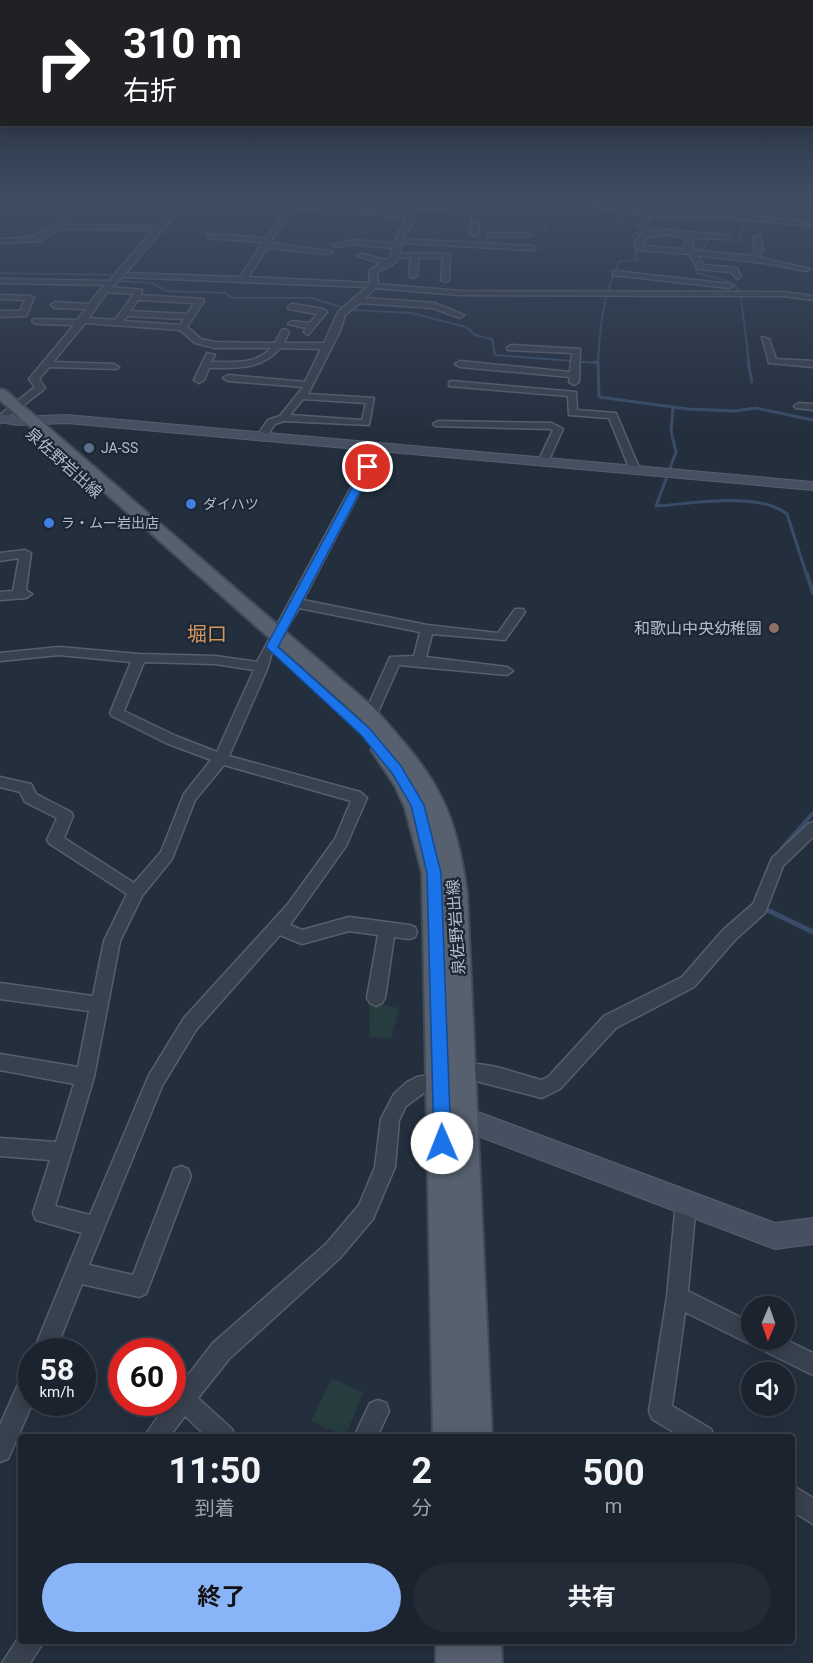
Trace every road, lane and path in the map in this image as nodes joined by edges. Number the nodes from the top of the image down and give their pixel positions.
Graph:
1 (634, 275) edge
2 (117, 276) edge
3 (245, 276) edge
4 (373, 276) edge
5 (445, 276) edge
6 (639, 276) edge
7 (242, 280) junction
8 (445, 280) dead end
9 (0, 281) edge
10 (111, 283) junction
11 (374, 284) junction
12 (708, 284) junction
13 (735, 287) dead end
14 (65, 291) dead end
15 (628, 294) junction
16 (706, 294) junction
17 (0, 297) edge
18 (136, 297) junction
19 (813, 298) edge
20 (356, 300) junction
21 (55, 305) dead end
22 (92, 307) junction
23 (292, 307) dead end
24 (344, 311) junction
25 (323, 312) junction
26 (124, 313) junction
27 (0, 314) edge
28 (460, 315) dead end
29 (189, 317) junction
30 (36, 321) dead end
31 (81, 321) junction
32 (117, 324) junction
33 (292, 324) dead end
34 (182, 328) junction
35 (285, 332) dead end
36 (765, 339) dead end
37 (215, 345) junction
38 (279, 346) junction
39 (327, 346) junction
40 (511, 348) dead end
41 (47, 364) junction
42 (206, 364) junction
43 (460, 364) dead end
44 (813, 364) edge
45 (114, 367) dead end
46 (494, 367) junction
47 (575, 375) junction
48 (228, 378) dead end
49 (199, 380) dead end
50 (452, 384) dead end
51 (309, 385) junction
52 (489, 387) junction
53 (573, 394) junction
54 (301, 396) junction
55 (799, 406) dead end
56 (813, 407) edge
57 (8, 413) edge
58 (283, 418) junction
59 (438, 424) dead end
60 (261, 437) junction
61 (378, 447) junction
62 (543, 462) junction
63 (635, 470) junction
64 (813, 486) edge
65 (0, 557) edge
66 (0, 596) edge
67 (296, 603) junction
68 (519, 612) dead end
69 (427, 629) junction
70 (271, 650) junction
71 (5, 657) edge
72 (140, 658) junction
73 (418, 661) junction
74 (0, 669) edge
75 (507, 671) dead end
76 (366, 712) junction
77 (221, 758) junction
78 (0, 782) edge
79 (813, 828) edge
80 (136, 892) junction
81 (278, 927) junction
82 (387, 929) junction
83 (409, 932) dead end
84 (0, 991) edge
85 (376, 998) dead end
86 (101, 1005) junction
87 (0, 1062) edge
88 (464, 1072) junction
89 (85, 1077) junction
90 (441, 1082) junction
91 (453, 1115) junction
92 (0, 1146) edge
93 (63, 1152) junction
94 (181, 1176) dead end
95 (686, 1202) junction
96 (95, 1226) junction
97 (813, 1231) edge
98 (77, 1273) junction
99 (677, 1297) junction
100 (741, 1329) edge
101 (50, 1338) edge
102 (784, 1350) edge
103 (813, 1364) edge
104 (186, 1397) edge
105 (186, 1402) edge
106 (18, 1410) edge
107 (378, 1411) dead end
108 (171, 1416) edge
109 (157, 1434) edge
110 (221, 1434) edge
111 (366, 1434) edge
112 (450, 1434) edge
113 (475, 1434) edge
114 (698, 1434) edge
115 (0, 1451) edge
116 (795, 1499) edge
117 (813, 1512) edge
118 (29, 1644) edge
119 (455, 1644) edge
120 (483, 1644) edge
121 (15, 1663) edge
122 (455, 1663) edge
123 (483, 1663) edge

1 - 15 street
2 - 10 street
3 - 7 street
4 - 11 street
5 - 8 street
6 - 12 street
7 - 10 street
7 - 11 street
9 - 10 street
10 - 14 street
10 - 18 street
10 - 22 street
11 - 15 street
11 - 20 street
12 - 13 street
12 - 16 street
15 - 16 street
16 - 19 street
17 - 27 street
18 - 26 street
18 - 29 street
20 - 24 street
20 - 28 street
21 - 22 street
22 - 31 street
23 - 25 street
24 - 25 street
24 - 39 street
25 - 33 street
26 - 29 street
26 - 32 street
29 - 34 street
30 - 31 street
31 - 32 street
31 - 41 street
32 - 34 street
34 - 37 street
35 - 38 street
36 - 44 street
37 - 38 street
37 - 42 street
38 - 39 street
38 - 42 street
39 - 51 street
40 - 47 street
41 - 45 street
41 - 57 street
42 - 49 street
43 - 46 street
46 - 47 street
46 - 52 street
47 - 53 street
48 - 51 street
50 - 52 street
51 - 54 street
52 - 53 street
53 - 63 street
54 - 58 street
54 - 58 street
55 - 56 street
57 - 60 street
57 - 70 main road, 泉佐野岩出線
58 - 60 street
59 - 62 street
60 - 61 street
61 - 62 street
61 - 67 street
62 - 63 street
63 - 64 street
65 - 66 street
67 - 69 street
67 - 70 street
68 - 69 street
69 - 73 street
70 - 72 street
70 - 76 main road, 泉佐野岩出線
70 - 77 street
70 - 90 main road, 泉佐野岩出線
71 - 72 street
71 - 74 street
72 - 77 street
73 - 75 street
73 - 76 street
76 - 88 main road, 泉佐野岩出線
77 - 80 street
77 - 81 street
78 - 80 street
79 - 88 street
80 - 86 street
81 - 82 street
81 - 96 street
82 - 83 street
82 - 85 street
84 - 86 street
86 - 89 street
87 - 89 street
88 - 91 main road, 泉佐野岩出線
89 - 93 street
90 - 91 main road, 泉佐野岩出線
90 - 104 street
91 - 95 street
91 - 112 main road, 泉佐野岩出線
91 - 113 main road, 泉佐野岩出線
92 - 93 street
93 - 96 street
94 - 98 street
95 - 97 street
95 - 99 street
96 - 98 street
98 - 101 street
99 - 100 street
99 - 114 street
102 - 103 street
105 - 110 street
106 - 115 street
107 - 111 street
108 - 109 street
116 - 117 street
118 - 121 street
119 - 122 main road
120 - 123 main road

